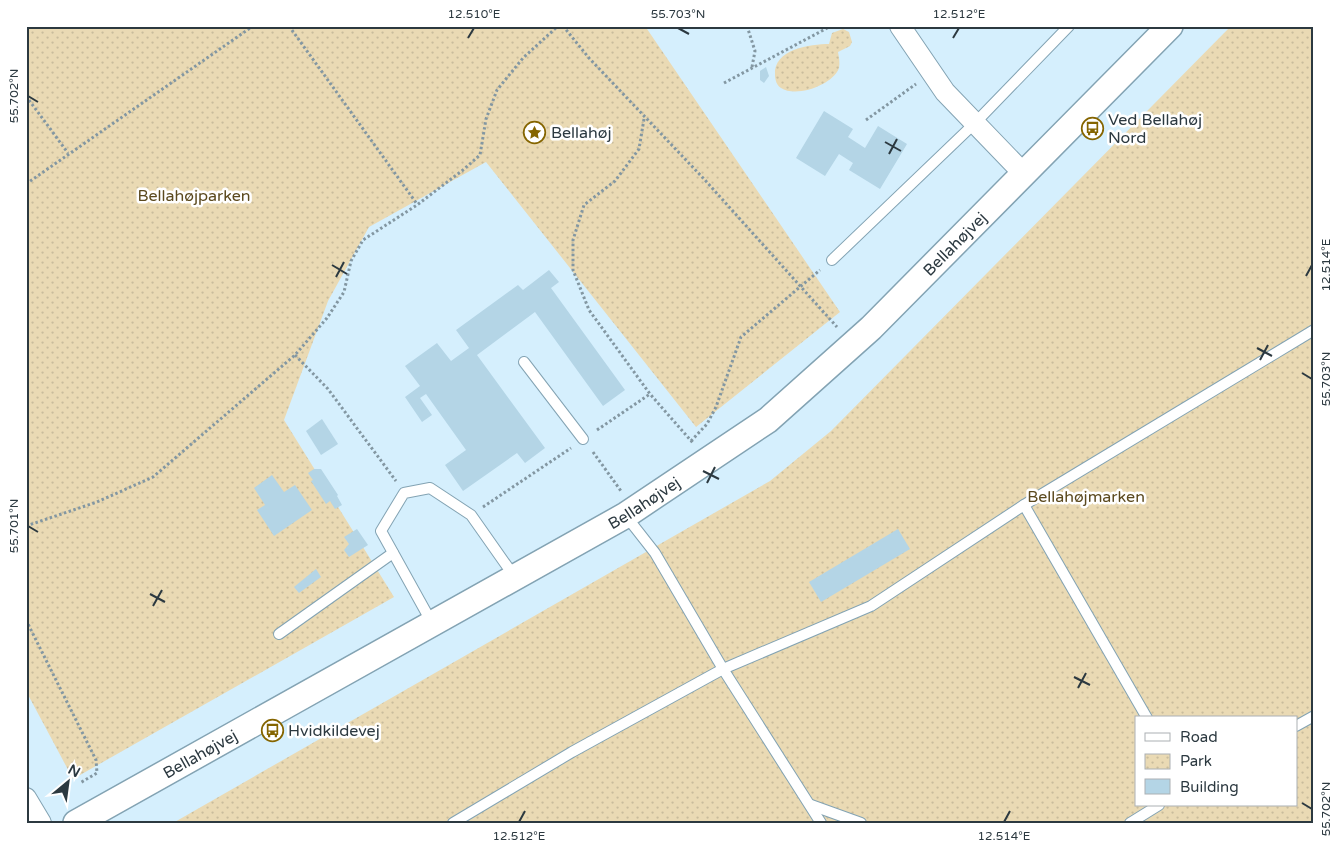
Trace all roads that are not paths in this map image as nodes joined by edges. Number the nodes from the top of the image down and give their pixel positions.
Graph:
1 (900, 26) edge
2 (1069, 26) edge
3 (1170, 26) edge
4 (976, 122) junction
5 (1024, 174) junction
6 (832, 260) road end
7 (1314, 330) edge
8 (524, 362) dead end
9 (583, 439) road end
10 (1024, 505) junction
11 (626, 515) junction
12 (393, 553) junction
13 (515, 577) junction
14 (432, 624) junction
15 (279, 634) dead end
16 (723, 669) junction
17 (1146, 716) edge
18 (1314, 716) edge
19 (1298, 725) edge
20 (26, 798) edge
21 (811, 805) junction
22 (1157, 806) edge
23 (41, 823) edge
24 (76, 823) edge
25 (454, 823) edge
26 (821, 823) edge
27 (861, 823) edge
28 (1130, 823) edge

1 - 4 street
2 - 4 lane
3 - 5 street, Bellahøjvej
4 - 5 street
4 - 6 lane
5 - 11 street, Bellahøjvej
7 - 10 lane
8 - 9 lane
10 - 16 lane
10 - 17 lane
11 - 13 street, Bellahøjvej
11 - 16 lane
12 - 13 lane
12 - 14 lane
12 - 15 lane
13 - 14 street, Bellahøjvej
14 - 24 street, Bellahøjvej
16 - 21 lane
16 - 25 lane
18 - 19 lane
20 - 23 street
21 - 26 lane
21 - 27 lane
22 - 28 lane

